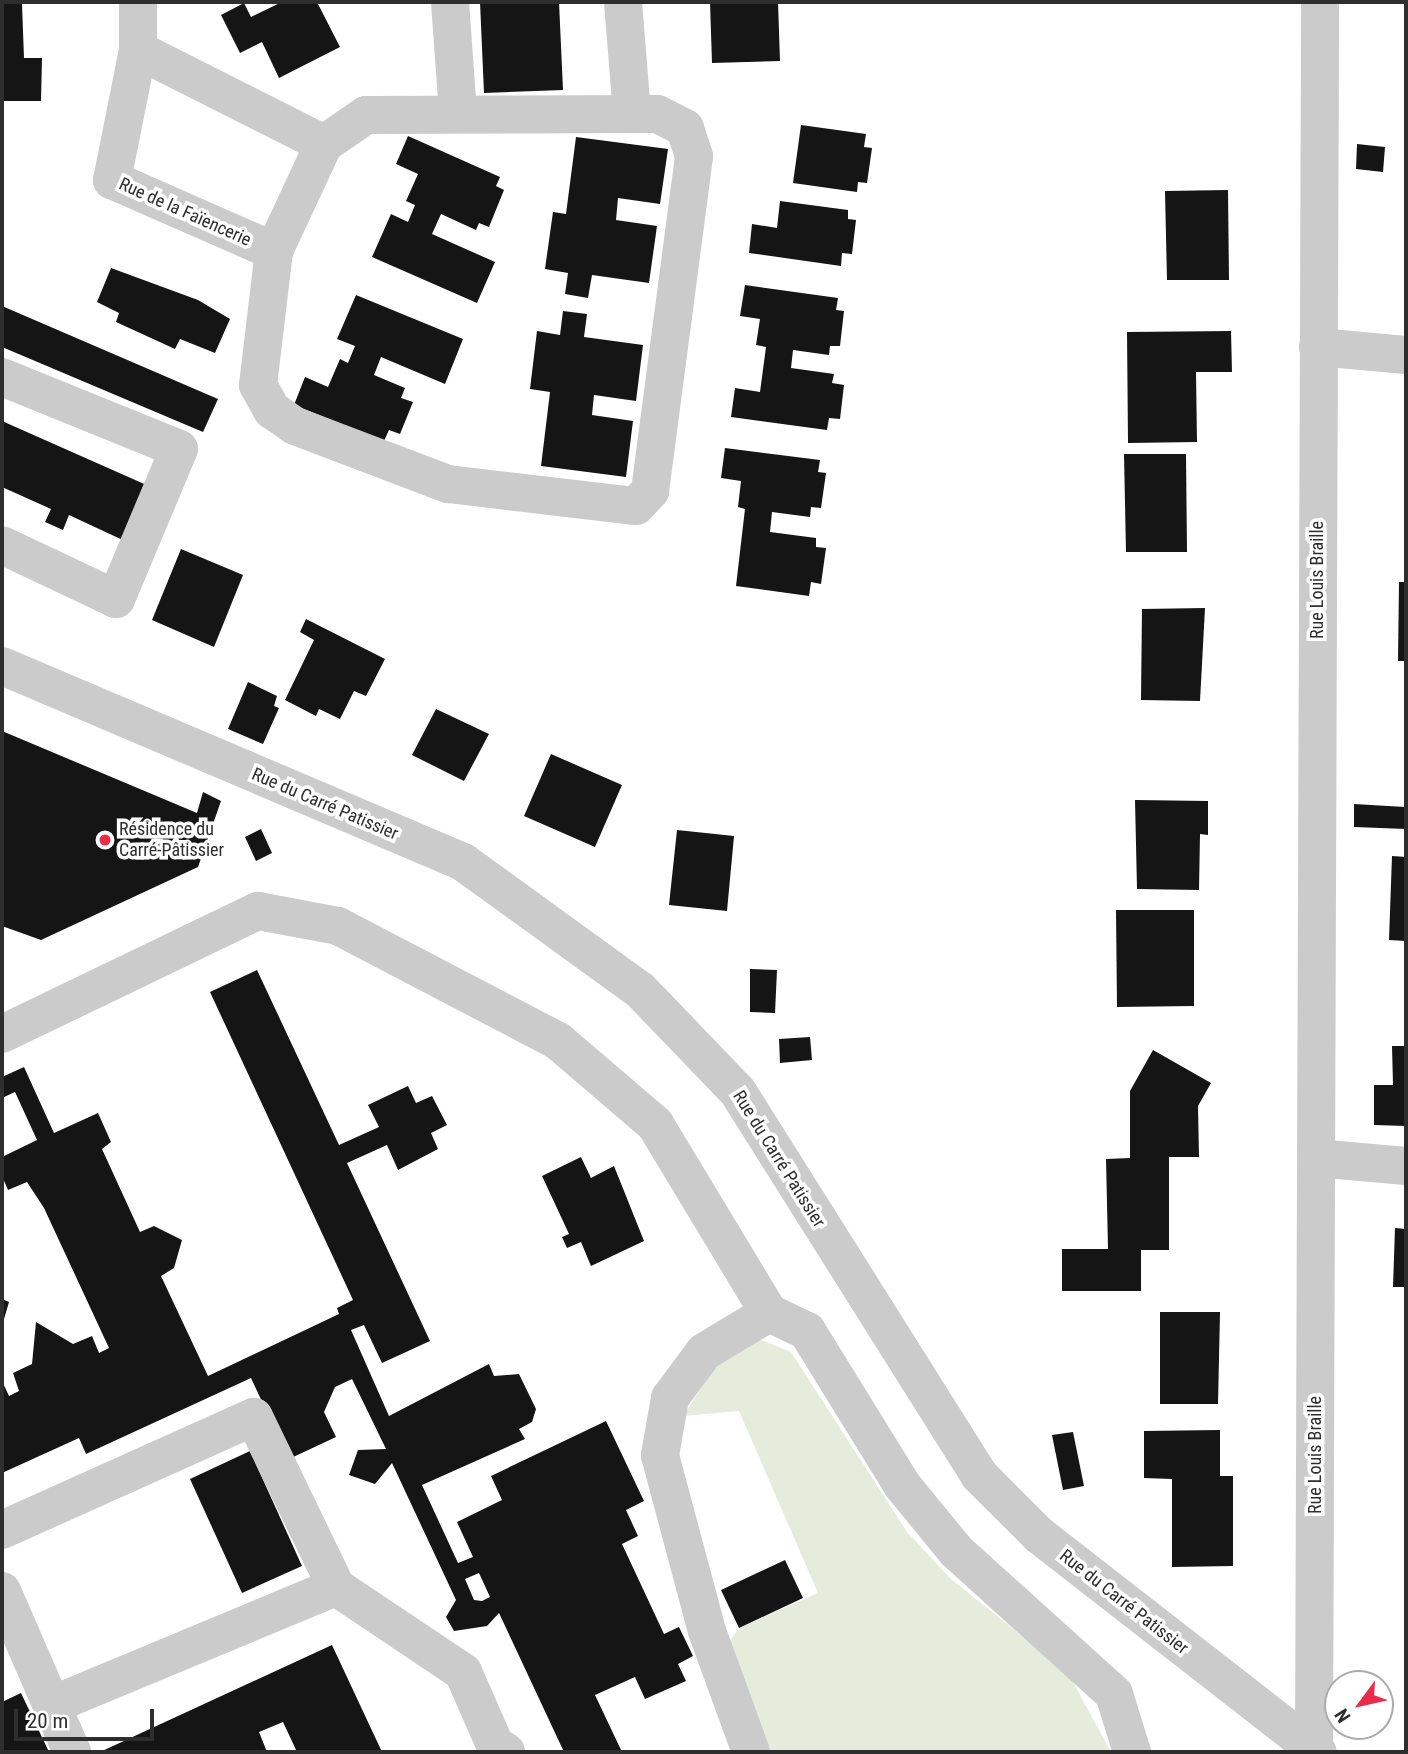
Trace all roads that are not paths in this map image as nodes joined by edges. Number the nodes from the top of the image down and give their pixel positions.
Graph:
1 (138, 2) edge
2 (450, 2) edge
3 (623, 2) edge
4 (1320, 2) edge
5 (138, 50) junction
6 (458, 114) junction
7 (632, 114) junction
8 (324, 144) junction
9 (274, 251) junction
10 (1318, 347) junction
11 (1406, 355) edge
12 (2, 377) edge
13 (2, 545) edge
14 (2, 666) edge
15 (2, 1034) edge
16 (1316, 1158) junction
17 (1406, 1166) edge
18 (769, 1313) junction
19 (2, 1530) edge
20 (336, 1587) junction
21 (6, 1611) edge
22 (52, 1705) junction
23 (72, 1752) edge
24 (506, 1752) edge
25 (751, 1752) edge
26 (1132, 1752) edge
27 (1316, 1752) edge

1 - 5 street, Rue de la Faïencerie
2 - 6 street
3 - 7 street
4 - 10 street, Rue Louis Braille
5 - 8 street
5 - 9 street, Rue de la Faïencerie
6 - 7 street
6 - 8 street
7 - 9 street
8 - 9 street, Rue de la Faïencerie
10 - 11 street
10 - 16 street, Rue Louis Braille
12 - 13 street
14 - 27 street, Rue du Carré Patissier
15 - 18 street
16 - 17 street
16 - 27 street, Rue Louis Braille
18 - 25 street
18 - 26 street
19 - 20 street
20 - 22 street
20 - 24 street
21 - 22 street
22 - 23 street

